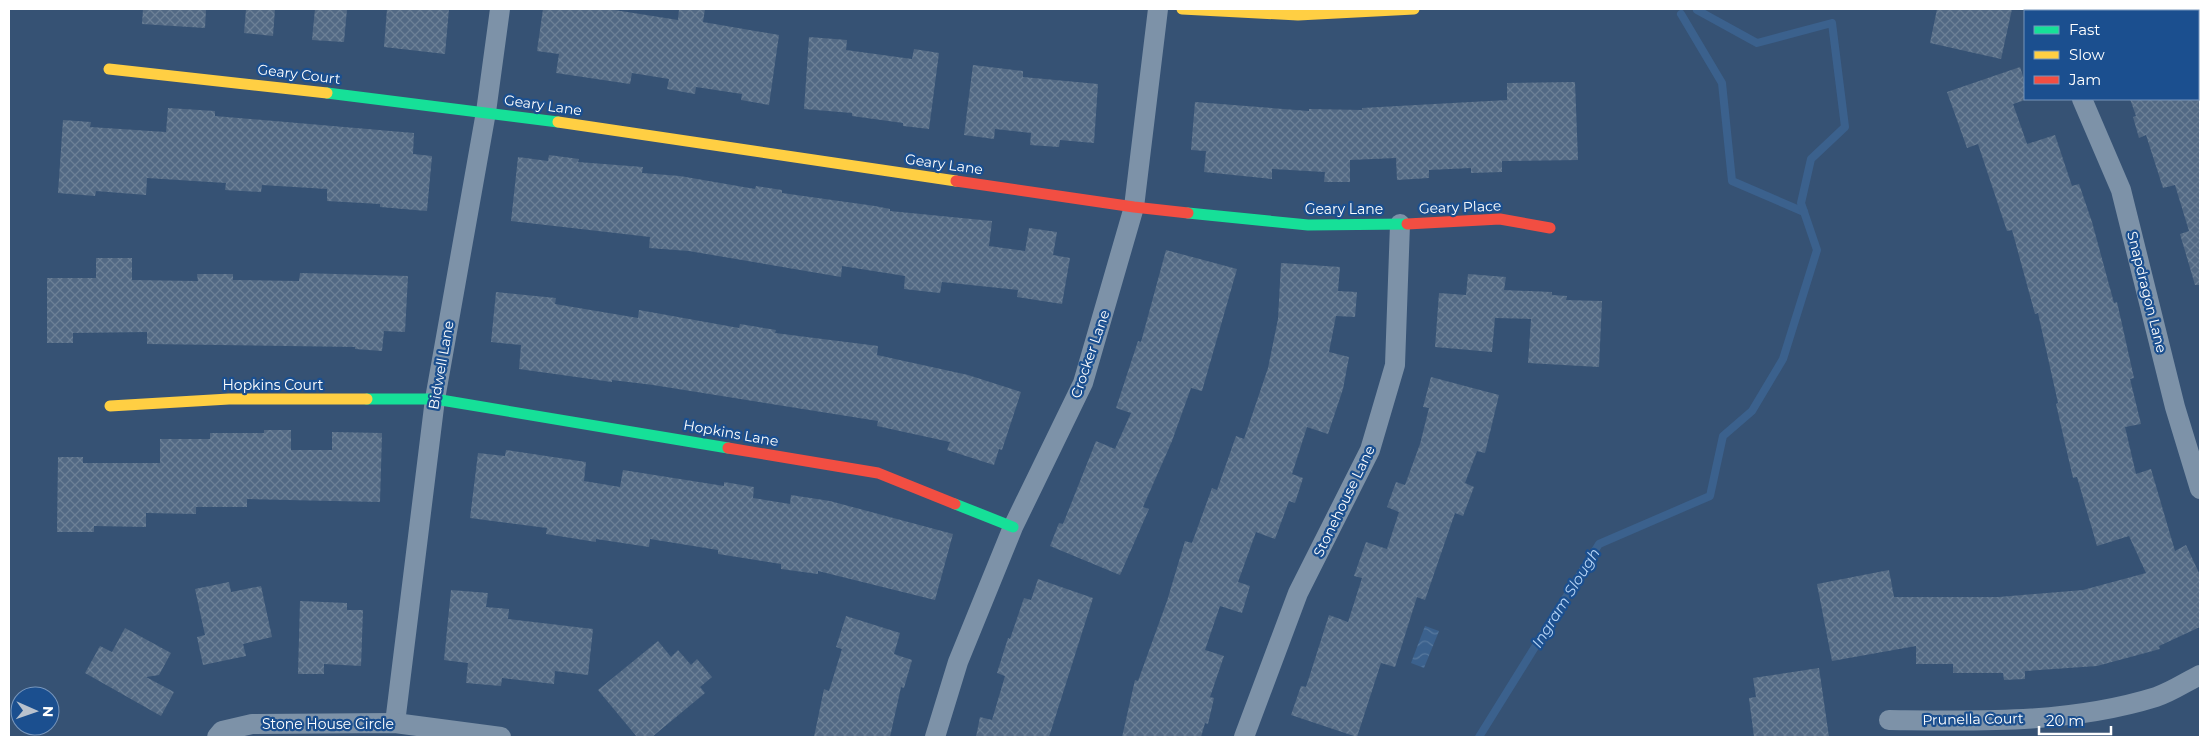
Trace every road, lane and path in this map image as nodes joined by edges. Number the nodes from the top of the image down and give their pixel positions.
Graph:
1 (500, 9) edge
2 (1158, 9) edge
3 (1182, 9) edge
4 (1414, 9) edge
5 (109, 69) dead end
6 (2082, 100) edge
7 (486, 112) junction
8 (1134, 206) junction
9 (1400, 224) junction
10 (1550, 228) dead end
11 (435, 399) junction
12 (110, 406) dead end
13 (2200, 489) edge
14 (1014, 527) junction
15 (2200, 675) edge
16 (1889, 720) dead end
17 (395, 723) junction
18 (217, 737) edge
19 (501, 737) edge
20 (935, 737) edge
21 (1244, 737) edge

1 - 7 street, Bidwell Lane
2 - 8 street, Crocker Lane
3 - 4 street
5 - 7 street, Geary Court
6 - 13 street, Snapdragon Lane
7 - 8 street, Geary Lane
7 - 11 street, Bidwell Lane
8 - 9 street, Geary Lane
8 - 14 street, Crocker Lane
9 - 10 street, Geary Place
9 - 21 street, Stonehouse Lane
11 - 12 street, Hopkins Court
11 - 14 street, Hopkins Lane
11 - 17 street, Bidwell Lane
14 - 20 street, Crocker Lane
15 - 16 street, Prunella Court
17 - 18 street, Stone House Circle
17 - 19 street, Stone House Circle

